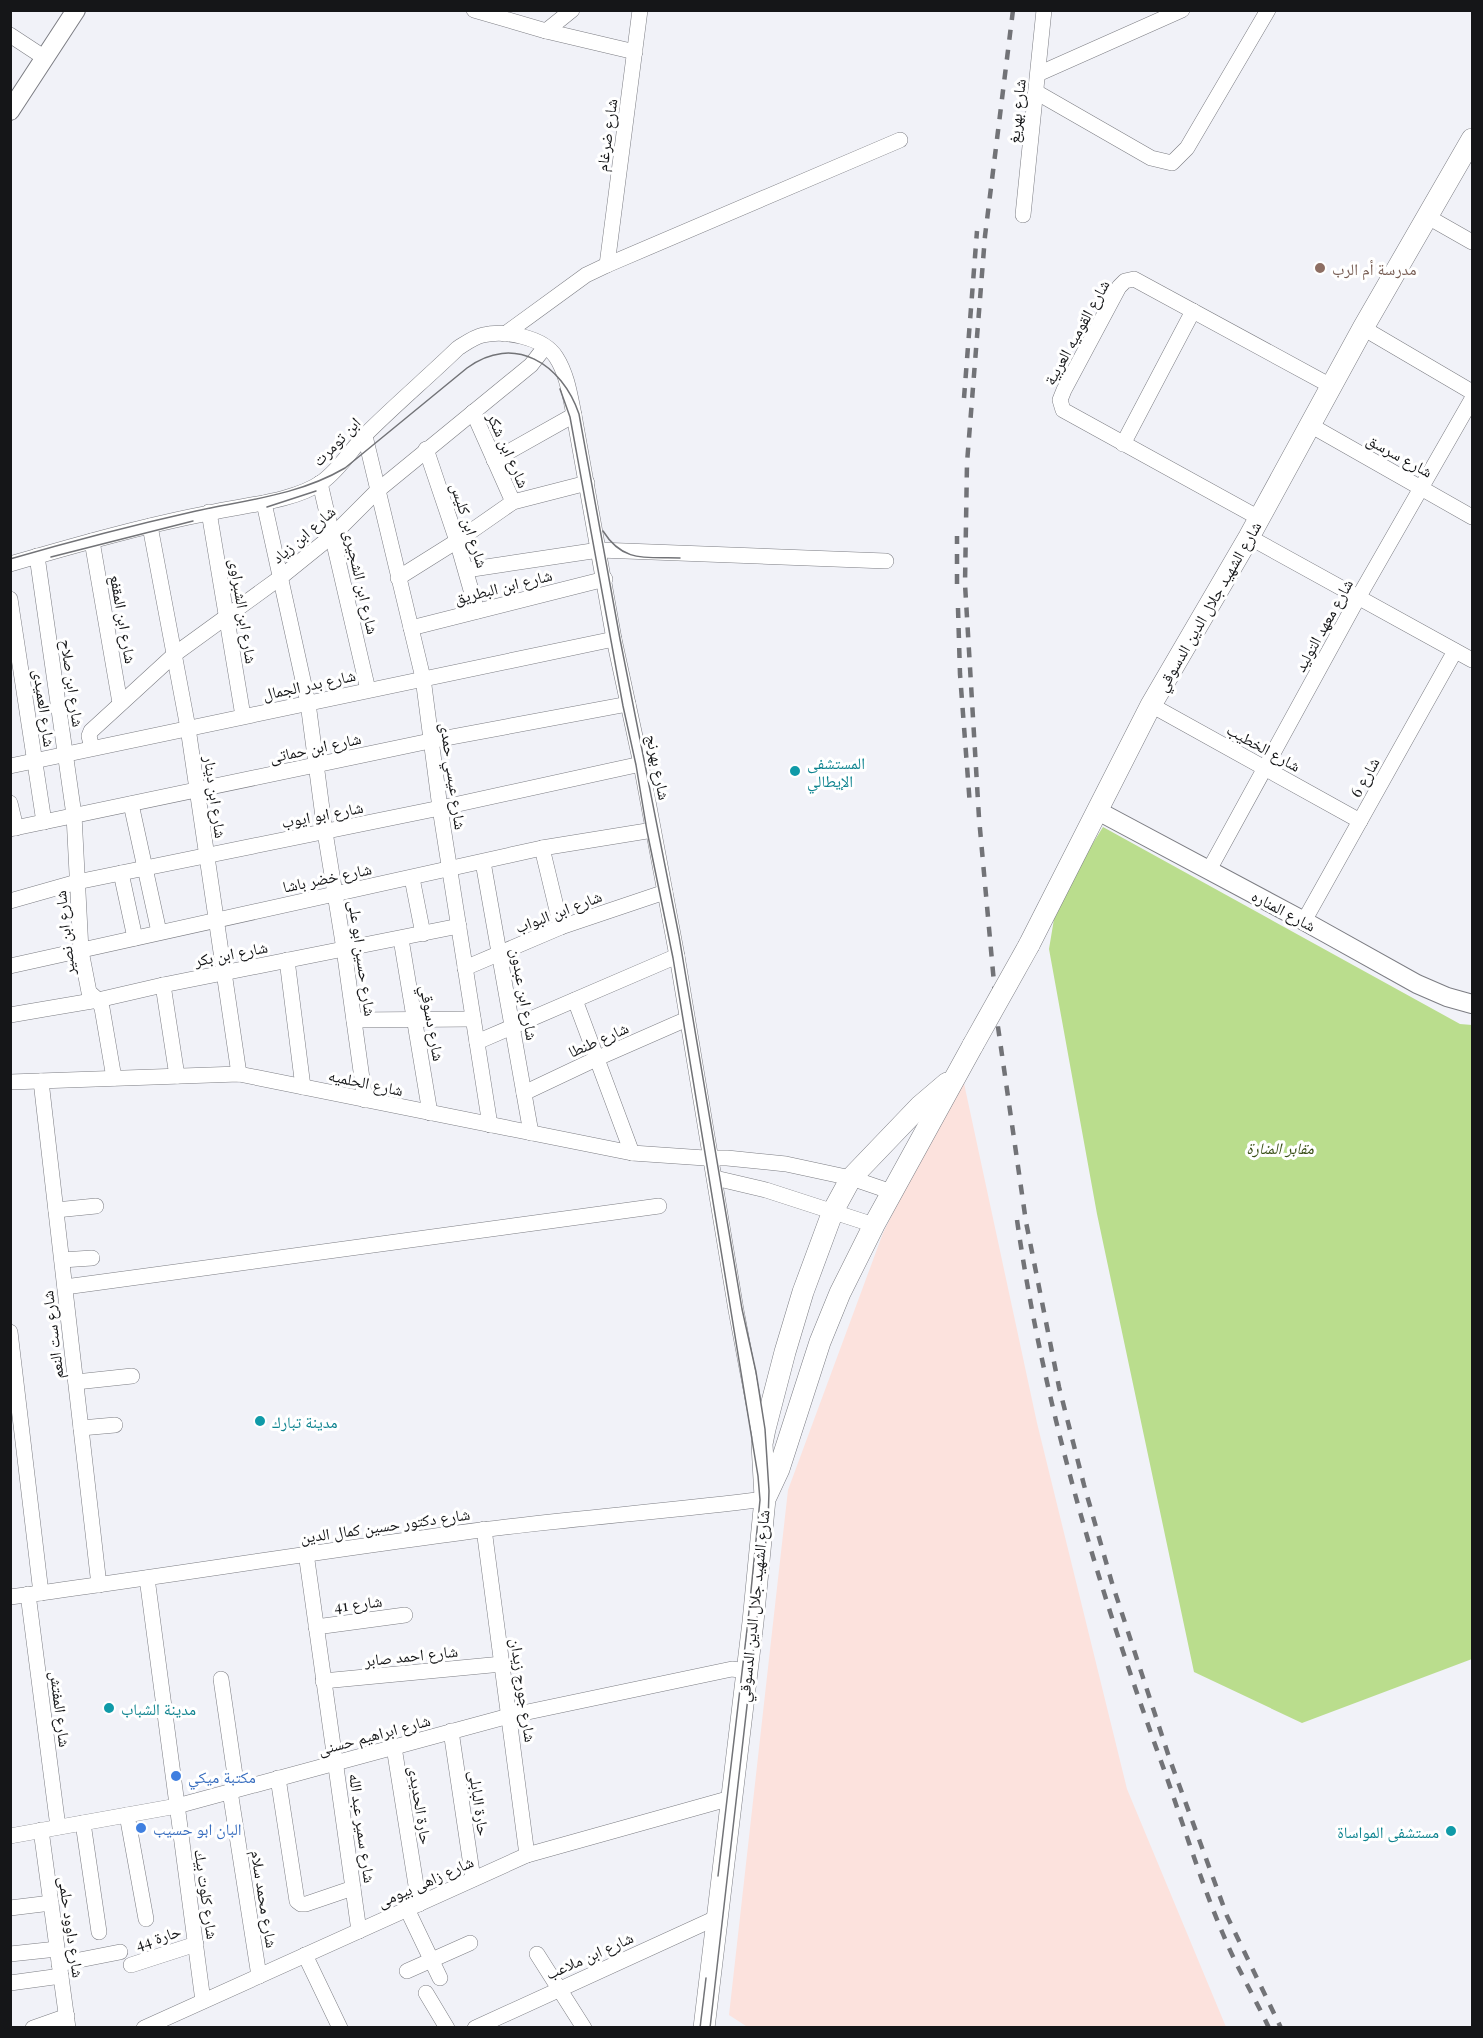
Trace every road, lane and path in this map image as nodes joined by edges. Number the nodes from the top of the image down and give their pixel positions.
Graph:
1 (76, 10) edge
2 (474, 10) edge
3 (572, 10) edge
4 (640, 10) edge
5 (1044, 10) edge
6 (1182, 10) edge
7 (1268, 10) edge
8 (497, 14) edge
9 (546, 31) junction
10 (10, 34) edge
11 (635, 52) junction
12 (45, 58) junction
13 (1038, 74) junction
14 (1036, 92) junction
15 (13, 102) edge
16 (1473, 139) edge
17 (900, 140) dead end
18 (1023, 215) dead end
19 (1428, 217) junction
20 (1473, 243) edge
21 (607, 265) junction
22 (1193, 311) junction
23 (1363, 328) junction
24 (505, 334) junction
25 (545, 347) junction
26 (1331, 386) junction
27 (1473, 392) edge
28 (1473, 399) edge
29 (473, 412) junction
30 (574, 415) junction
31 (1310, 425) junction
32 (365, 436) junction
33 (1123, 444) junction
34 (426, 449) junction
35 (494, 460) junction
36 (320, 483) junction
37 (587, 483) junction
38 (1421, 488) junction
39 (377, 490) junction
40 (513, 502) junction
41 (264, 503) junction
42 (209, 512) junction
43 (1473, 517) edge
44 (1259, 518) junction
45 (150, 526) junction
46 (333, 535) junction
47 (1249, 537) junction
48 (92, 541) junction
49 (457, 541) junction
50 (599, 550) junction
51 (37, 556) junction
52 (886, 561) dead end
53 (10, 564) edge
54 (466, 570) junction
55 (281, 577) junction
56 (398, 578) junction
57 (604, 579) junction
58 (1358, 598) junction
59 (10, 599) edge
60 (477, 611) junction
61 (227, 617) junction
62 (411, 628) junction
63 (614, 639) junction
64 (1455, 651) junction
65 (175, 654) junction
66 (1473, 660) edge
67 (423, 678) junction
68 (368, 690) junction
69 (308, 702) junction
70 (120, 703) junction
71 (628, 704) junction
72 (1151, 705) junction
73 (243, 716) junction
74 (188, 728) junction
75 (430, 741) junction
76 (92, 747) junction
77 (65, 753) junction
78 (34, 760) junction
79 (641, 764) junction
80 (10, 766) edge
81 (317, 766) junction
82 (1265, 768) junction
83 (197, 790) junction
84 (10, 803) edge
85 (131, 804) junction
86 (440, 808) junction
87 (1098, 812) junction
88 (74, 815) junction
89 (1360, 821) junction
90 (44, 822) junction
91 (13, 829) edge
92 (653, 830) junction
93 (325, 831) junction
94 (542, 848) junction
95 (207, 855) junction
96 (483, 862) junction
97 (145, 867) junction
98 (449, 869) junction
99 (1209, 870) junction
100 (121, 873) junction
101 (412, 878) junction
102 (77, 882) junction
103 (664, 892) junction
104 (336, 894) junction
105 (10, 901) edge
106 (216, 919) junction
107 (1304, 921) junction
108 (459, 926) junction
109 (561, 927) junction
110 (159, 932) junction
111 (423, 934) junction
112 (135, 938) junction
113 (401, 939) junction
114 (344, 949) junction
115 (81, 951) junction
116 (500, 954) junction
117 (677, 956) junction
118 (287, 960) junction
119 (10, 966) edge
120 (465, 968) junction
121 (224, 972) junction
122 (163, 985) junction
123 (98, 1000) junction
124 (575, 1000) junction
125 (1473, 1004) edge
126 (10, 1015) edge
127 (473, 1019) junction
128 (687, 1019) junction
129 (354, 1020) junction
130 (414, 1020) junction
131 (512, 1027) junction
132 (477, 1042) junction
133 (598, 1058) junction
134 (239, 1074) junction
135 (177, 1076) junction
136 (114, 1078) junction
137 (952, 1079) junction
138 (41, 1081) junction
139 (10, 1082) edge
140 (303, 1087) junction
141 (524, 1093) junction
142 (364, 1100) junction
143 (430, 1113) junction
144 (490, 1125) junction
145 (531, 1133) junction
146 (632, 1153) junction
147 (711, 1158) junction
148 (715, 1178) junction
149 (851, 1178) junction
150 (892, 1192) junction
151 (96, 1206) dead end
152 (658, 1206) dead end
153 (56, 1210) junction
154 (833, 1211) junction
155 (874, 1226) junction
156 (92, 1258) dead end
157 (62, 1260) junction
158 (65, 1287) junction
159 (10, 1332) edge
160 (132, 1376) dead end
161 (76, 1382) junction
162 (115, 1425) dead end
163 (81, 1428) junction
164 (762, 1444) junction
165 (765, 1499) junction
166 (484, 1529) junction
167 (306, 1553) junction
168 (147, 1578) junction
169 (99, 1585) junction
170 (35, 1594) junction
171 (10, 1597) edge
172 (405, 1616) dead end
173 (316, 1627) junction
174 (502, 1664) junction
175 (747, 1671) junction
176 (220, 1679) dead end
177 (323, 1681) junction
178 (509, 1716) junction
179 (451, 1731) junction
180 (394, 1747) junction
181 (335, 1763) junction
182 (278, 1778) junction
183 (234, 1790) junction
184 (731, 1798) junction
185 (177, 1806) junction
186 (127, 1815) junction
187 (83, 1823) junction
188 (58, 1827) junction
189 (41, 1830) junction
190 (10, 1836) edge
191 (527, 1855) junction
192 (473, 1879) junction
193 (353, 1888) junction
194 (51, 1903) junction
195 (413, 1906) junction
196 (10, 1908) edge
197 (718, 1917) junction
198 (146, 1919) dead end
199 (359, 1931) junction
200 (99, 1932) dead end
201 (470, 1943) dead end
202 (196, 1944) junction
203 (120, 1952) dead end
204 (10, 1954) edge
205 (537, 1954) dead end
206 (305, 1955) junction
207 (432, 1960) junction
208 (59, 1963) junction
209 (131, 1965) dead end
210 (407, 1971) dead end
211 (259, 1976) junction
212 (440, 1978) dead end
213 (10, 1983) edge
214 (558, 1988) junction
215 (426, 1994) dead end
216 (203, 2001) junction
217 (67, 2022) edge
218 (153, 2026) edge
219 (706, 2026) edge
220 (33, 2028) edge
221 (340, 2028) edge
222 (447, 2028) edge
223 (475, 2028) edge
224 (584, 2028) edge

1 - 12 street
2 - 8 street
3 - 9 street
4 - 11 street, شارع ضرغام
5 - 13 street, شارع بهريغ
6 - 13 street
7 - 14 street
8 - 9 street
9 - 11 street
10 - 12 street
11 - 21 street, شارع ضرغام
12 - 15 street
13 - 14 street, شارع بهريغ
14 - 18 street, شارع بهريغ
16 - 19 main road, شارع الشهيد جلال الدين الدسوقي
17 - 21 street
19 - 20 street
19 - 23 main road, شارع الشهيد جلال الدين الدسوقي
21 - 24 street
22 - 26 street, شارع القوميه العربية
22 - 33 street
22 - 33 street, شارع القوميه العربية
23 - 26 main road, شارع الشهيد جلال الدين الدسوقي
23 - 27 street
24 - 25 street, ابن تومرت
24 - 32 street, ابن تومرت
25 - 29 street, شارع ابن زياد
25 - 30 street, شارع بهرنج
26 - 31 main road, شارع الشهيد جلال الدين الدسوقي
28 - 38 street, شارع معهد التوليد
29 - 34 street, شارع ابن زياد
29 - 35 street, شارع ابن شكر
30 - 35 street
30 - 37 street, شارع بهرنج
31 - 38 street, شارع سرسق
31 - 44 main road, شارع الشهيد جلال الدين الدسوقي
32 - 36 street, ابن تومرت
32 - 39 street, شارع عيسي حمدى
33 - 44 street, شارع القوميه العربية
34 - 39 street, شارع ابن زياد
34 - 49 street, شارع ابن كليس
35 - 40 street, شارع ابن شكر
36 - 41 street, ابن تومرت
36 - 46 street, شارع ابن الشجيرى
37 - 40 street, شارع ابن شكر
37 - 50 street, شارع بهرنج
38 - 43 street, شارع سرسق
38 - 58 street, شارع معهد التوليد
39 - 46 street, شارع ابن زياد
39 - 56 street, شارع عيسي حمدى
40 - 49 street, شارع ابن شكر
41 - 42 street, ابن تومرت
41 - 55 street, شارع حسين ابو على
42 - 45 street, ابن تومرت
42 - 61 street, شارع ابن الشبراوى
44 - 47 main road, شارع الشهيد جلال الدين الدسوقي
45 - 48 street, ابن تومرت
45 - 65 street, شارع ابن دينار
46 - 55 street, شارع ابن زياد
46 - 68 street, شارع ابن الشجيرى
47 - 58 street
47 - 72 main road, شارع الشهيد جلال الدين الدسوقي
48 - 51 street, ابن تومرت
48 - 70 street, شارع ابن المقفع
49 - 54 street, شارع ابن كليس
49 - 56 street, شارع ابن شكر
50 - 52 street
50 - 54 street
50 - 57 street, شارع بهرنج
51 - 53 street, ابن تومرت
51 - 77 street, شارع ابن صلاح
54 - 60 street, شارع ابن كليس
55 - 61 street, شارع ابن زياد
55 - 69 street, شارع حسين ابو على
56 - 62 street, شارع عيسي حمدى
57 - 60 street, شارع ابن البطريق
57 - 63 street, شارع بهرنج
58 - 64 street
58 - 82 street, شارع معهد التوليد
59 - 78 street, شارع العميدى
60 - 62 street, شارع ابن البطريق
61 - 65 street, شارع ابن زياد
61 - 73 street, شارع ابن الشبراوى
62 - 67 street, شارع عيسي حمدى
63 - 67 street, شارع بدر الجمال
63 - 71 street, شارع بهرنج
64 - 66 street
64 - 89 street, شارع 6
65 - 70 street, شارع ابن زياد
65 - 74 street, شارع ابن دينار
67 - 68 street, شارع بدر الجمال
67 - 75 street, شارع عيسي حمدى
68 - 69 street, شارع بدر الجمال
69 - 73 street, شارع بدر الجمال
69 - 81 street, شارع حسين ابو على
70 - 76 street, شارع ابن زياد
71 - 75 street, شارع ابن حماتى
71 - 79 street, شارع بهرنج
72 - 82 street, شارع الخطيب
72 - 87 main road, شارع الشهيد جلال الدين الدسوقي
73 - 74 street, شارع بدر الجمال
74 - 76 street, شارع بدر الجمال
74 - 83 street, شارع ابن دينار
75 - 81 street, شارع ابن حماتى
75 - 86 street, شارع عيسي حمدى
76 - 77 street, شارع بدر الجمال
77 - 78 street, شارع بدر الجمال
77 - 88 street, شارع ابن صلاح
78 - 80 street, شارع بدر الجمال
78 - 90 street, شارع العميدى
79 - 86 street, شارع ابو ايوب
79 - 92 street, شارع بهرنج
81 - 83 street, شارع ابن حماتى
81 - 93 street, شارع حسين ابو على
82 - 89 street, شارع الخطيب
82 - 99 street, شارع معهد التوليد
83 - 85 street, شارع ابن حماتى
83 - 95 street, شارع ابن دينار
84 - 91 street
85 - 88 street, شارع ابن حماتى
85 - 97 street
86 - 93 street, شارع ابو ايوب
86 - 98 street, شارع عيسي حمدى
87 - 99 street, شارع المناره
87 - 137 main road, شارع الشهيد جلال الدين الدسوقي, bridge
88 - 90 street, شارع ابن حماتى
88 - 102 street, شارع ابن نصير
89 - 107 street, شارع 6
90 - 91 street, شارع ابن حماتى
92 - 94 street, شارع خضر باشا
92 - 103 street, شارع بهرنج
93 - 95 street, شارع ابو ايوب
93 - 104 street, شارع حسين ابو على
94 - 96 street, شارع خضر باشا
94 - 109 street
95 - 97 street, شارع ابو ايوب
95 - 106 street, شارع ابن دينار
96 - 98 street, شارع خضر باشا
96 - 116 street, شارع ابن عبدون
97 - 100 street, شارع ابو ايوب
97 - 110 street
98 - 101 street, شارع خضر باشا
98 - 108 street, شارع عيسي حمدى
99 - 107 street, شارع المناره
100 - 102 street, شارع ابو ايوب
100 - 112 street
101 - 104 street, شارع خضر باشا
101 - 111 street
102 - 105 street, شارع ابو ايوب
102 - 115 street, شارع ابن نصير
103 - 109 street, شارع ابن البواب
103 - 117 street, شارع بهرنج
104 - 106 street, شارع خضر باشا
104 - 114 street, شارع حسين ابو على
106 - 110 street, شارع خضر باشا
106 - 121 street, شارع ابن دينار
107 - 125 street, شارع المناره
108 - 111 street, شارع ابن بكر
108 - 120 street, شارع عيسي حمدى
109 - 116 street, شارع ابن البواب
110 - 112 street, شارع خضر باشا
111 - 113 street, شارع ابن بكر
112 - 115 street, شارع خضر باشا
113 - 114 street, شارع ابن بكر
113 - 130 street, شارع دسوقي
114 - 118 street, شارع ابن بكر
114 - 129 street, شارع حسين ابو على
115 - 119 street, شارع خضر باشا
115 - 123 street, شارع ابن نصير
116 - 120 street, شارع ابن البواب
116 - 131 street, شارع ابن عبدون
117 - 124 street
117 - 128 street, شارع بهرنج
118 - 121 street, شارع ابن بكر
118 - 140 street
120 - 127 street, شارع عيسي حمدى
121 - 122 street, شارع ابن بكر
121 - 134 street, شارع ابن دينار
122 - 123 street, شارع ابن بكر
122 - 135 street
123 - 126 street, شارع ابن بكر
123 - 136 street, شارع ابن نصير
124 - 131 street
124 - 133 street
127 - 130 street
127 - 132 street, شارع عيسي حمدى
128 - 133 street, شارع طنطا
128 - 147 street, شارع بهرنج
129 - 130 street
129 - 142 street, شارع حسين ابو على
130 - 143 street, شارع دسوقي
131 - 132 street
131 - 141 street, شارع ابن عبدون
132 - 144 street, شارع عيسي حمدى
133 - 141 street, شارع طنطا
133 - 146 street
134 - 135 street, شارع الحلميه
134 - 140 street, شارع الحلميه
135 - 136 street, شارع الحلميه
136 - 138 street, شارع الحلميه
137 - 149 main road, شارع الشهيد جلال الدين الدسوقي
137 - 150 main road, شارع الشهيد جلال الدين الدسوقي
138 - 139 street, شارع الحلميه
138 - 153 street, شارع ست النعم
140 - 142 street, شارع الحلميه
141 - 145 street, شارع ابن عبدون
142 - 143 street, شارع الحلميه
143 - 144 street, شارع الحلميه
144 - 145 street, شارع الحلميه
145 - 146 street, شارع الحلميه
146 - 147 street, شارع الحلميه
147 - 148 street, شارع بهرنج
147 - 149 street, شارع الحلميه
148 - 154 street
148 - 164 street, شارع بهرنج
149 - 150 street, شارع الحلميه
149 - 154 main road, شارع الشهيد جلال الدين الدسوقي
150 - 155 main road, شارع الشهيد جلال الدين الدسوقي
151 - 153 street
152 - 158 street
153 - 157 street, شارع ست النعم
154 - 155 street
154 - 164 main road, شارع الشهيد جلال الدين الدسوقي
155 - 165 main road, شارع الشهيد جلال الدين الدسوقي
156 - 157 street
157 - 158 street, شارع ست النعم
158 - 161 street, شارع ست النعم
159 - 170 street, شارع المفتش
160 - 161 street
161 - 163 street, شارع ست النعم
162 - 163 street
163 - 169 street, شارع ست النعم
164 - 165 main road, شارع الشهيد جلال الدين الدسوقي
165 - 166 street, شارع دكتور حسين كمال الدين
165 - 175 main road, شارع الشهيد جلال الدين الدسوقي
166 - 167 street, شارع دكتور حسين كمال الدين
166 - 174 street, شارع جورج زيدان
167 - 168 street, شارع دكتور حسين كمال الدين
167 - 173 street, شارع سمير عبد الله
168 - 169 street, شارع دكتور حسين كمال الدين
168 - 185 street, شارع كلوت بيك
169 - 170 street, شارع دكتور حسين كمال الدين
170 - 171 street, شارع دكتور حسين كمال الدين
170 - 188 street, شارع المفتش
172 - 173 street, شارع 41
173 - 177 street, شارع سمير عبد الله
174 - 177 street, شارع احمد صابر
174 - 178 street, شارع جورج زيدان
175 - 178 street, شارع ابراهيم حسنى
175 - 184 main road, شارع الشهيد جلال الدين الدسوقي
176 - 183 street, شارع محمد سلام
177 - 181 street, شارع سمير عبد الله
178 - 179 street, شارع ابراهيم حسنى
178 - 191 street, شارع جورج زيدان
179 - 180 street, شارع ابراهيم حسنى
179 - 192 street, حارة البابلى
180 - 181 street, شارع ابراهيم حسنى
180 - 195 street, حارة الحديدى
181 - 182 street, شارع ابراهيم حسنى
181 - 193 street, شارع سمير عبد الله
182 - 183 street, شارع ابراهيم حسنى
182 - 193 street
183 - 185 street, شارع ابراهيم حسنى
183 - 211 street, شارع محمد سلام
184 - 191 street, شارع زاهى بيومى
184 - 197 main road, شارع الشهيد جلال الدين الدسوقي
185 - 186 street, شارع ابراهيم حسنى
185 - 202 street, شارع كلوت بيك
186 - 187 street, شارع ابراهيم حسنى
186 - 198 street
187 - 188 street, شارع ابراهيم حسنى
187 - 200 street
188 - 189 street, شارع ابراهيم حسنى
189 - 190 street, شارع ابراهيم حسنى
189 - 194 street, شارع داوود حلمى
191 - 192 street, شارع زاهى بيومى
192 - 195 street, شارع زاهى بيومى
193 - 199 street, شارع سمير عبد الله
194 - 196 street
194 - 208 street, شارع داوود حلمى
195 - 199 street, شارع زاهى بيومى
195 - 207 street, حارة الحديدى
197 - 214 street, شارع ابن ملاعب
197 - 219 main road, شارع الشهيد جلال الدين الدسوقي
199 - 206 street, شارع زاهى بيومى
201 - 207 street
202 - 209 street, حارة 44
202 - 216 street, شارع كلوت بيك
203 - 208 street
204 - 208 street
205 - 214 street
206 - 211 street, شارع زاهى بيومى
206 - 221 street
207 - 210 street
207 - 212 street, حارة الحديدى
208 - 213 street
208 - 217 street, شارع داوود حلمى
211 - 216 street, شارع زاهى بيومى
214 - 223 street, شارع ابن ملاعب
214 - 224 street
215 - 222 street
216 - 218 street, شارع زاهى بيومى
217 - 220 street

